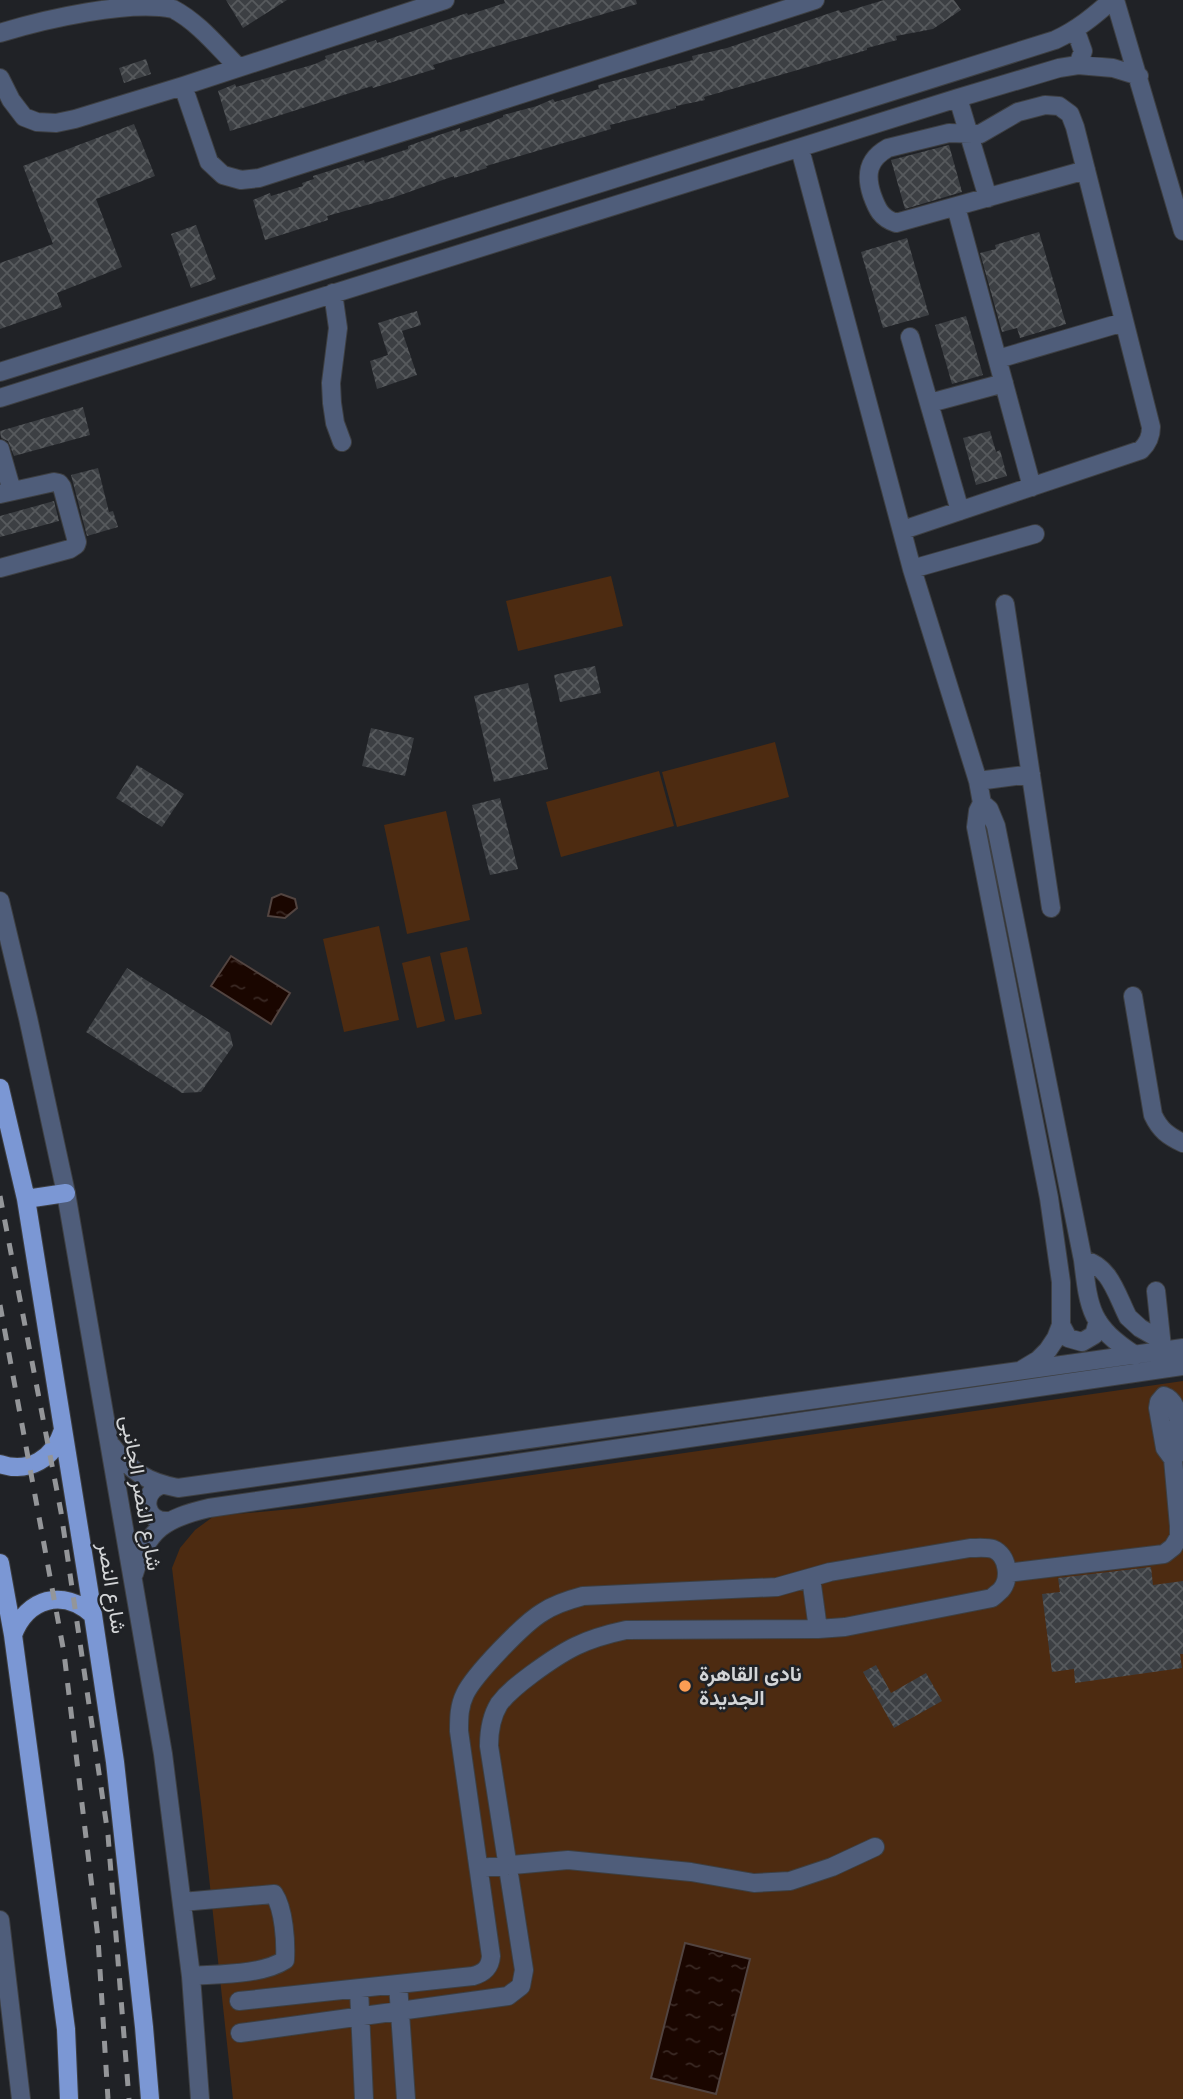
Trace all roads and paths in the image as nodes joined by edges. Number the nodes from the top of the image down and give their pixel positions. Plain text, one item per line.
1 (444, 0) edge
2 (815, 0) edge
3 (1114, 0) edge
4 (401, 7) edge
5 (771, 7) edge
6 (0, 33) edge
7 (1072, 33) junction
8 (1078, 65) junction
9 (238, 66) junction
10 (1139, 76) junction
11 (0, 78) edge
12 (917, 84) junction
13 (183, 86) junction
14 (958, 98) junction
15 (925, 110) junction
16 (970, 135) junction
17 (800, 149) junction
18 (1086, 170) junction
19 (988, 198) junction
20 (956, 207) junction
21 (1183, 231) edge
22 (333, 293) junction
23 (1124, 322) junction
24 (910, 337) dead end
25 (998, 359) junction
26 (0, 372) edge
27 (1004, 383) junction
28 (0, 398) edge
29 (930, 403) junction
30 (342, 442) dead end
31 (0, 449) edge
32 (1032, 486) junction
33 (6, 493) edge
34 (960, 511) junction
35 (903, 530) junction
36 (1035, 534) dead end
37 (0, 569) edge
38 (912, 569) junction
39 (1005, 604) dead end
40 (1031, 774) junction
41 (978, 781) junction
42 (982, 803) junction
43 (0, 901) edge
44 (1051, 908) dead end
45 (1133, 996) dead end
46 (0, 1088) edge
47 (1183, 1143) edge
48 (66, 1193) junction
49 (26, 1199) junction
50 (1083, 1260) junction
51 (1156, 1291) dead end
52 (1098, 1321) junction
53 (1062, 1325) junction
54 (1183, 1348) edge
55 (1162, 1353) junction
56 (1135, 1355) junction
57 (1183, 1366) edge
58 (1012, 1372) junction
59 (63, 1430) junction
60 (109, 1442) junction
61 (0, 1464) edge
62 (161, 1485) junction
63 (169, 1521) junction
64 (0, 1563) edge
65 (1007, 1573) junction
66 (133, 1577) junction
67 (811, 1578) junction
68 (93, 1615) junction
69 (818, 1629) junction
70 (13, 1635) junction
71 (876, 1847) dead end
72 (508, 1864) junction
73 (479, 1868) junction
74 (182, 1902) junction
75 (0, 1920) edge
76 (191, 1976) junction
77 (398, 1984) junction
78 (359, 1989) junction
79 (239, 2001) dead end
80 (400, 2011) junction
81 (360, 2016) junction
82 (240, 2032) dead end
83 (21, 2099) edge
84 (69, 2099) edge
85 (150, 2099) edge
86 (200, 2099) edge
87 (365, 2099) edge
88 (406, 2099) edge

1 - 4 street
2 - 5 street
3 - 7 street
3 - 10 street
4 - 9 street
5 - 13 street
6 - 9 street
7 - 8 street
7 - 12 street
8 - 10 street
8 - 14 street
9 - 13 street
10 - 21 street
11 - 13 street
12 - 15 street
12 - 26 street
14 - 15 street
14 - 16 street
15 - 17 street
16 - 18 street
16 - 19 street
16 - 20 street
17 - 22 street
17 - 35 street
18 - 19 street
18 - 23 street
19 - 20 street
20 - 25 street
22 - 28 street
22 - 30 street
23 - 25 street
23 - 32 street
24 - 29 street
25 - 27 street
27 - 29 street
27 - 32 street
29 - 34 street
31 - 33 street
32 - 34 street
33 - 37 street
34 - 35 street
35 - 38 street
36 - 38 street
38 - 41 street
39 - 40 street
40 - 41 street
40 - 44 street
41 - 42 street
42 - 50 street
42 - 53 street
43 - 48 street, شارع النصر الجانبى
45 - 47 street
46 - 49 main road, شارع النصر
48 - 49 main road
48 - 60 street, شارع النصر الجانبى
49 - 59 main road, شارع النصر
50 - 52 street
50 - 55 street
51 - 55 street
52 - 53 street
52 - 56 street
53 - 58 street
54 - 55 street
55 - 56 street
55 - 57 street
55 - 63 street
55 - 65 street
56 - 58 street
58 - 62 street
59 - 61 main road
59 - 68 main road, شارع النصر
60 - 62 street
60 - 66 street, شارع النصر الجانبى
62 - 63 street
63 - 66 street
64 - 70 main road
65 - 67 street
65 - 69 street
66 - 74 street, شارع النصر الجانبى
67 - 69 street
67 - 73 street
68 - 70 main road
68 - 85 main road, شارع النصر
69 - 72 street
70 - 84 main road
71 - 72 street
72 - 73 street
72 - 80 street
73 - 77 street
74 - 76 street, شارع النصر الجانبى
74 - 76 street
75 - 83 street
76 - 86 street, شارع النصر الجانبى
77 - 78 street
77 - 80 street
78 - 79 street
78 - 81 street
80 - 81 street
80 - 88 street
81 - 82 street
81 - 87 street

